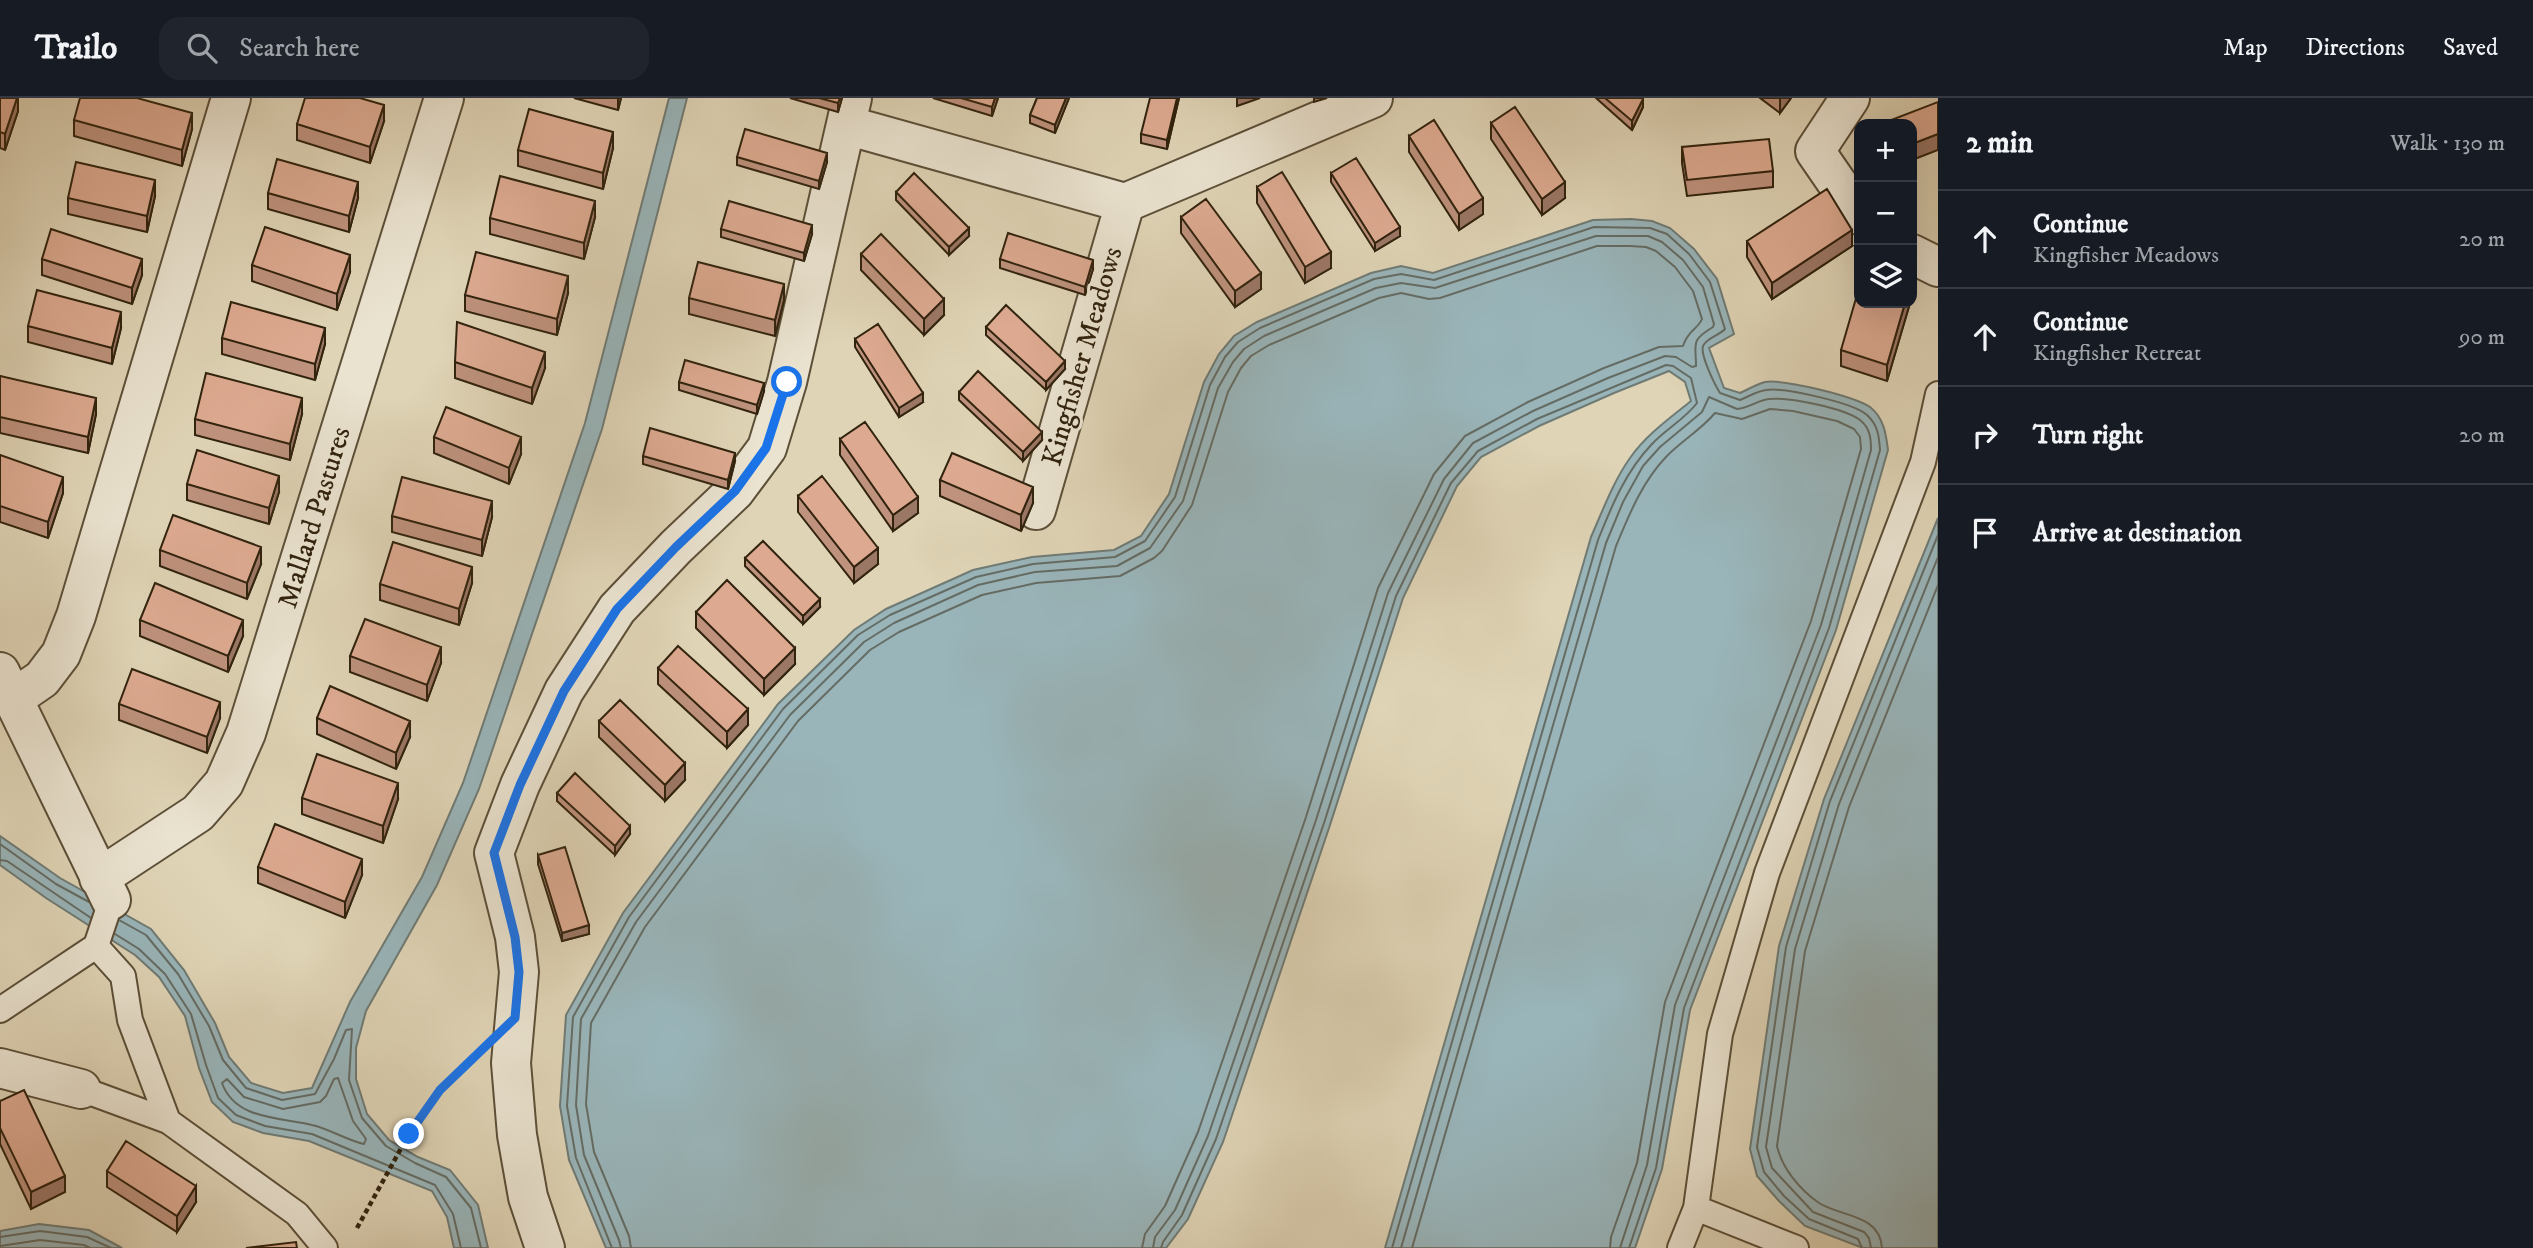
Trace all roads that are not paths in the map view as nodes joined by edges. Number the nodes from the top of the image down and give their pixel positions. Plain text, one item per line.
1 (231, 98) edge
2 (444, 98) edge
3 (1373, 98) edge
4 (1850, 98) edge
5 (849, 111) edge
6 (1125, 203) junction
7 (1854, 208) edge
8 (1917, 256) edge
9 (1938, 267) edge
10 (1938, 394) edge
11 (1036, 510) edge
12 (6, 686) edge
13 (105, 890) junction
14 (98, 942) junction
15 (0, 1010) edge
16 (0, 1068) edge
17 (81, 1089) joint
18 (168, 1121) junction
19 (1696, 1208) junction
20 (325, 1248) edge
21 (545, 1248) edge
22 (1680, 1248) edge
23 (1796, 1248) edge

1 - 12 street
2 - 13 street, Mallard Pastures
3 - 6 street
4 - 7 street
5 - 6 street
5 - 21 street
6 - 11 street, Kingfisher Meadows
8 - 9 street
10 - 19 lane
12 - 13 street
13 - 14 lane
14 - 15 lane
14 - 18 lane
16 - 17 street
17 - 18 lane
18 - 20 lane
19 - 22 lane
19 - 23 lane

